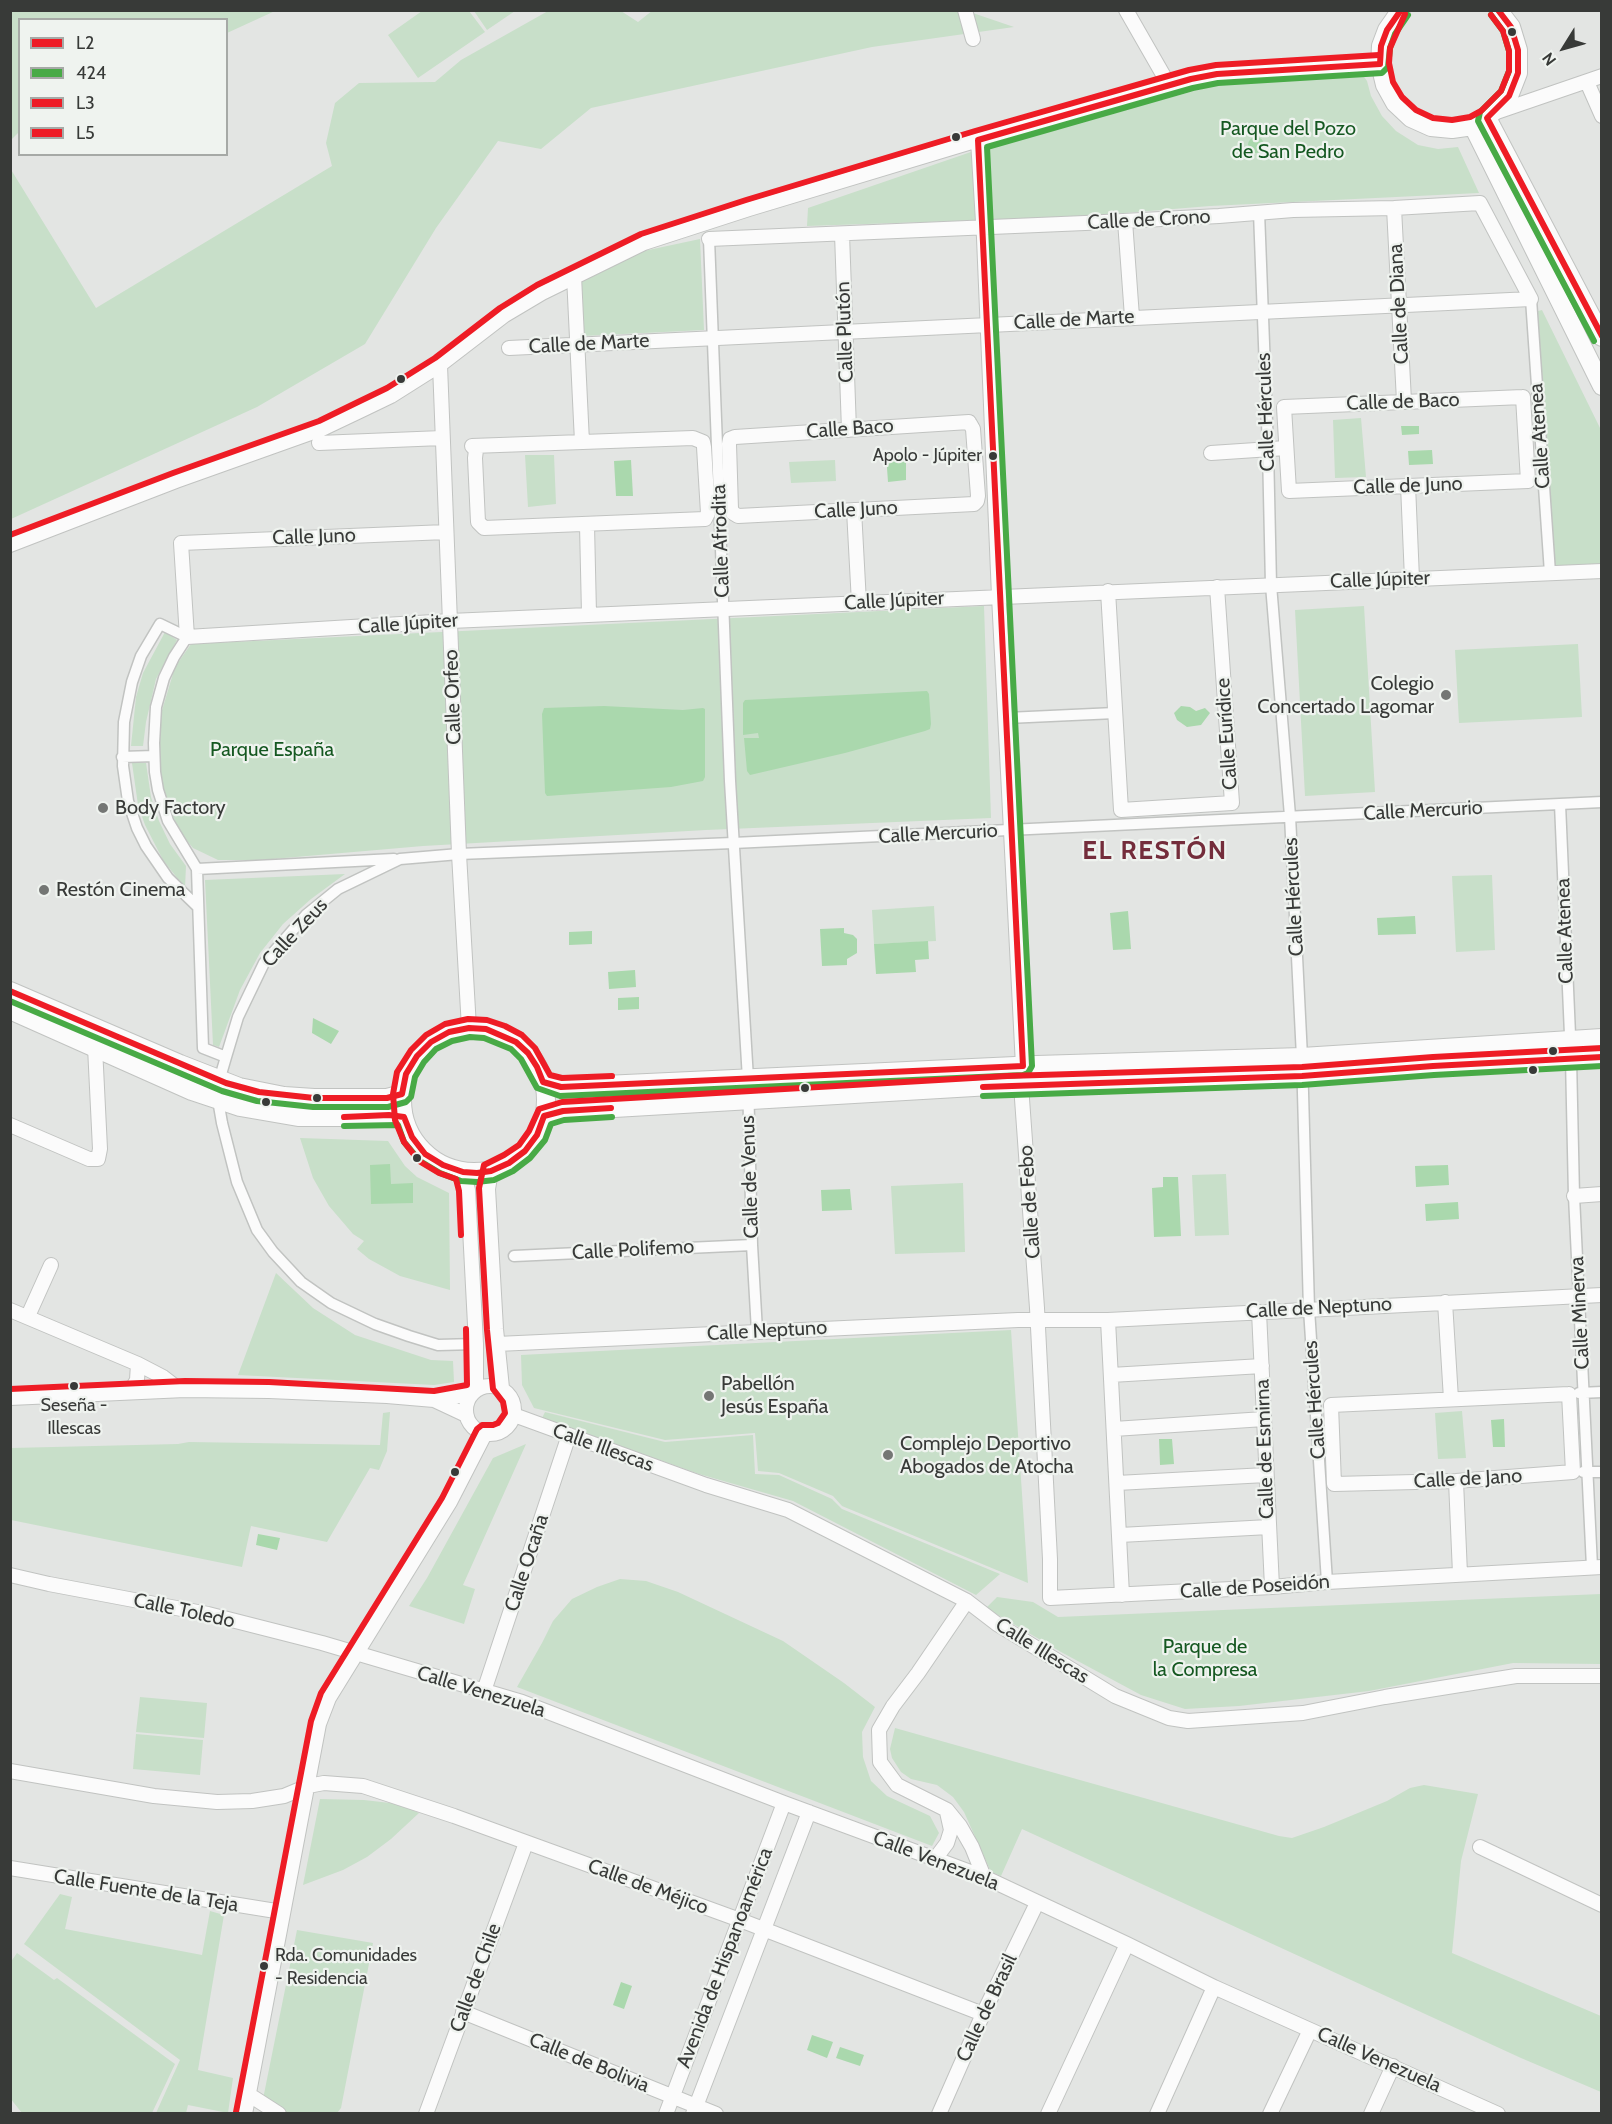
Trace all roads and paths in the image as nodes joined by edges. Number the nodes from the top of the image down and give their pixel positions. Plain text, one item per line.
1 (965, 10) edge
2 (1126, 10) edge
3 (1498, 10) edge
4 (1398, 12) edge
5 (973, 39) dead end
6 (1380, 64) junction
7 (1602, 76) edge
8 (1587, 82) junction
9 (1169, 85) junction
10 (1602, 116) edge
11 (1485, 119) junction
12 (978, 140) junction
13 (1394, 208) junction
14 (1258, 212) junction
15 (1125, 221) junction
16 (983, 227) junction
17 (842, 234) junction
18 (709, 239) joint
19 (574, 276) junction
20 (1531, 299) junction
21 (1400, 304) junction
22 (1262, 311) junction
23 (1132, 317) junction
24 (987, 324) junction
25 (845, 331) junction
26 (1602, 337) edge
27 (713, 338) junction
28 (578, 345) junction
29 (509, 348) dead end
30 (440, 365) junction
31 (1602, 386) edge
32 (1523, 397) joint
33 (1404, 401) junction
34 (1284, 407) joint
35 (849, 430) junction
36 (735, 437) joint
37 (442, 438) junction
38 (582, 442) junction
39 (318, 443) dead end
40 (1286, 448) junction
41 (1268, 449) junction
42 (1211, 453) dead end
43 (1408, 485) junction
44 (974, 504) joint
45 (854, 510) junction
46 (738, 516) joint
47 (587, 525) junction
48 (446, 532) junction
49 (10, 545) edge
50 (1602, 571) edge
51 (1550, 573) junction
52 (1412, 579) junction
53 (1271, 585) junction
54 (1217, 587) junction
55 (1108, 591) junction
56 (999, 596) junction
57 (859, 603) junction
58 (724, 608) junction
59 (589, 614) junction
60 (450, 621) junction
61 (187, 637) junction
62 (1115, 713) junction
63 (1007, 718) junction
64 (154, 756) junction
65 (122, 757) junction
66 (1602, 802) edge
67 (1232, 803) junction
68 (1560, 804) junction
69 (1121, 810) junction
70 (1290, 816) junction
71 (1233, 819) junction
72 (1122, 825) junction
73 (1012, 830) junction
74 (733, 843) junction
75 (459, 854) junction
76 (400, 859) junction
77 (197, 869) junction
78 (198, 907) junction
79 (10, 991) edge
80 (10, 1010) edge
81 (469, 1028) junction
82 (1602, 1038) edge
83 (1570, 1040) junction
84 (95, 1047) junction
85 (1302, 1056) junction
86 (226, 1057) junction
87 (1602, 1057) edge
88 (1571, 1058) junction
89 (1023, 1066) junction
90 (1302, 1076) junction
91 (748, 1078) junction
92 (219, 1081) junction
93 (543, 1082) junction
94 (1021, 1085) junction
95 (402, 1094) junction
96 (218, 1100) junction
97 (747, 1101) junction
98 (544, 1116) junction
99 (404, 1117) junction
100 (10, 1125) edge
101 (491, 1171) junction
102 (463, 1172) junction
103 (1602, 1194) edge
104 (1574, 1196) junction
105 (752, 1245) junction
106 (513, 1256) dead end
107 (51, 1265) dead end
108 (1602, 1295) edge
109 (1580, 1296) junction
110 (1445, 1302) junction
111 (1309, 1308) junction
112 (10, 1310) edge
113 (1259, 1312) junction
114 (28, 1316) junction
115 (1038, 1320) junction
116 (1108, 1320) junction
117 (757, 1331) junction
118 (476, 1344) junction
119 (497, 1344) junction
120 (138, 1364) junction
121 (1262, 1366) junction
122 (1111, 1375) junction
123 (502, 1388) junction
124 (180, 1390) junction
125 (130, 1392) junction
126 (473, 1392) junction
127 (1602, 1392) edge
128 (1577, 1394) junction
129 (10, 1398) edge
130 (1451, 1399) junction
131 (434, 1400) junction
132 (1315, 1405) junction
133 (1331, 1405) junction
134 (466, 1415) junction
135 (514, 1415) junction
136 (1264, 1419) junction
137 (1114, 1429) junction
138 (485, 1434) junction
139 (569, 1436) junction
140 (1580, 1472) junction
141 (1602, 1472) edge
142 (1266, 1475) junction
143 (1456, 1481) junction
144 (1117, 1483) junction
145 (1327, 1485) junction
146 (1269, 1527) junction
147 (1120, 1535) junction
148 (1597, 1567) edge
149 (1460, 1574) junction
150 (10, 1575) edge
151 (1327, 1582) junction
152 (1272, 1587) junction
153 (1122, 1595) junction
154 (1050, 1598) joint
155 (967, 1601) junction
156 (356, 1654) junction
157 (1602, 1676) edge
158 (484, 1691) junction
159 (10, 1771) edge
160 (308, 1786) junction
161 (784, 1803) junction
162 (947, 1810) junction
163 (809, 1812) junction
164 (526, 1843) junction
165 (1480, 1847) dead end
166 (935, 1859) junction
167 (10, 1868) edge
168 (984, 1877) junction
169 (1037, 1903) junction
170 (1602, 1905) edge
171 (282, 1912) junction
172 (740, 1920) junction
173 (764, 1929) junction
174 (1127, 1944) junction
175 (1214, 1987) junction
176 (463, 2012) junction
177 (983, 2014) junction
178 (1310, 2030) junction
179 (1393, 2066) junction
180 (248, 2094) junction
181 (673, 2097) junction
182 (695, 2110) edge
183 (1494, 2112) edge
184 (244, 2114) edge
185 (279, 2114) edge
186 (426, 2114) edge
187 (666, 2114) edge
188 (716, 2114) edge
189 (939, 2114) edge
190 (1048, 2114) edge
191 (1157, 2114) edge
192 (1270, 2114) edge
193 (1371, 2114) edge

1 - 5 street
2 - 9 street
3 - 11 street
4 - 6 street
6 - 9 street
6 - 11 street
7 - 8 street
8 - 10 street
8 - 11 street
9 - 12 street
11 - 26 street
11 - 31 street
12 - 16 street
12 - 19 street
13 - 14 street, Calle de Crono
13 - 20 street, Calle de Crono
13 - 21 street, Calle de Diana
14 - 15 street, Calle de Crono
14 - 22 street, Calle Hércules
15 - 16 street, Calle de Crono
15 - 23 street
16 - 17 street, Calle de Crono
16 - 24 street
17 - 18 street, Calle de Crono
17 - 25 street, Calle Plutón
18 - 27 street, Calle Afrodita
19 - 28 street
19 - 30 street
20 - 21 street, Calle de Marte
20 - 51 street, Calle Atenea
21 - 22 street, Calle de Marte
21 - 33 street, Calle de Diana
22 - 23 street, Calle de Marte
22 - 41 street, Calle Hércules
23 - 24 street, Calle de Marte
24 - 25 street, Calle de Marte
24 - 56 street
25 - 27 street, Calle de Marte
25 - 35 street, Calle Plutón
27 - 28 street, Calle de Marte
27 - 58 street, Calle Afrodita
28 - 29 street, Calle de Marte
28 - 38 street
30 - 37 street, Calle Orfeo
30 - 49 street
32 - 33 street, Calle de Baco
32 - 43 street, Calle de Juno
33 - 34 street, Calle de Baco
34 - 40 street, Calle de Juno
35 - 36 street, Calle Baco
35 - 44 street, Calle Baco
36 - 46 street, Calle Afrodita
37 - 39 street
37 - 48 street, Calle Orfeo
38 - 47 street
38 - 47 street, Calle Afrodita
40 - 41 street
40 - 43 street, Calle de Juno
41 - 42 street
41 - 53 street, Calle Hércules
43 - 52 street
44 - 45 street, Calle Juno
45 - 46 street, Calle Juno
45 - 57 street
47 - 59 street
48 - 60 street, Calle Orfeo
48 - 61 street, Calle Juno
50 - 51 street, Calle Júpiter
51 - 52 street, Calle Júpiter
52 - 53 street, Calle Júpiter
53 - 54 street, Calle Júpiter
53 - 70 street, Calle Hércules
54 - 55 street, Calle Júpiter
54 - 67 street, Calle Eurídice
55 - 56 street, Calle Júpiter
55 - 62 street
56 - 57 street, Calle Júpiter
56 - 63 street
57 - 58 street, Calle Júpiter
58 - 59 street, Calle Júpiter
58 - 74 street, Calle Afrodita
59 - 60 street, Calle Júpiter
60 - 61 street, Calle Júpiter
60 - 75 street, Calle Orfeo
61 - 64 street
61 - 65 street
62 - 63 street
62 - 69 street
63 - 73 street
64 - 65 street
64 - 77 street
65 - 78 street
66 - 68 street, Calle Mercurio
67 - 69 street, Calle Eurídice
67 - 71 street
68 - 70 street, Calle Mercurio
68 - 83 street, Calle Atenea
69 - 72 street
70 - 71 street, Calle Mercurio
70 - 85 street, Calle Hércules
71 - 72 street, Calle Mercurio
72 - 73 street, Calle Mercurio
73 - 74 street, Calle Mercurio
73 - 89 street
74 - 75 street, Calle Mercurio
74 - 91 street, Calle de Venus
75 - 76 street, Calle Zeus
75 - 81 street, Calle Orfeo
76 - 77 street
76 - 86 street, Calle Zeus
77 - 78 street
78 - 86 street
79 - 92 street
80 - 84 street
81 - 93 street
81 - 95 street
82 - 83 street
83 - 85 street
83 - 88 street, Calle Atenea
84 - 96 street
84 - 100 street
85 - 89 street
85 - 90 street, Calle Hércules
86 - 92 street, Calle Zeus
87 - 88 street
88 - 90 street
88 - 104 street, Calle Minerva
89 - 91 street
90 - 94 street
90 - 111 street, Calle Hércules
91 - 93 street
91 - 97 street, Calle de Venus
92 - 95 street
92 - 96 street, Calle Zeus
93 - 98 street
94 - 97 street
94 - 115 street, Calle de Febo
95 - 99 street
96 - 99 street
96 - 118 street, Calle Zeus
97 - 98 street
97 - 105 street, Calle de Venus
98 - 101 street
99 - 102 street
101 - 102 street
101 - 119 street
102 - 118 street
103 - 104 street
104 - 109 street, Calle Minerva
105 - 106 street, Calle Polifemo
105 - 117 street, Calle de Venus
107 - 114 street
108 - 109 street, Calle de Neptuno
109 - 110 street, Calle de Neptuno
109 - 128 street, Calle Minerva
110 - 111 street, Calle de Neptuno
110 - 130 street
111 - 113 street, Calle de Neptuno
111 - 132 street, Calle Hércules
112 - 114 street
113 - 116 street, Calle de Neptuno
113 - 121 street, Calle de Esmirna
114 - 120 street
115 - 116 street, Calle de Neptuno
115 - 117 street, Calle Neptuno
115 - 154 street, Calle de Febo
116 - 122 street
117 - 119 street, Calle Neptuno
118 - 126 street
119 - 123 street
120 - 124 street
120 - 125 street
121 - 122 street
121 - 136 street, Calle de Esmirna
122 - 137 street
123 - 126 street
123 - 135 street
124 - 125 street
124 - 131 street
125 - 129 street
126 - 131 street
126 - 134 street
127 - 128 street
128 - 130 street
128 - 140 street
130 - 133 street
131 - 134 street
132 - 133 street
132 - 145 street, Calle Hércules
133 - 145 street
134 - 138 street
135 - 138 street
135 - 139 street, Calle Illescas
136 - 137 street
136 - 142 street, Calle de Esmirna
137 - 144 street
138 - 156 street
139 - 155 street, Calle Illescas
139 - 158 street, Calle Ocaña
140 - 141 street, Calle de Jano
140 - 143 street, Calle de Jano
140 - 148 street
142 - 144 street
142 - 146 street, Calle de Esmirna
143 - 145 street, Calle de Jano
143 - 149 street
144 - 147 street
145 - 151 street, Calle Hércules
146 - 147 street
146 - 152 street, Calle de Esmirna
147 - 153 street
148 - 149 street, Calle de Poseidón
149 - 151 street, Calle de Poseidón
150 - 156 street, Calle Toledo
151 - 152 street, Calle de Poseidón
152 - 153 street, Calle de Poseidón
153 - 154 street, Calle de Poseidón
155 - 157 street, Calle Illescas
155 - 162 street
156 - 158 street, Calle Venezuela
156 - 160 street
158 - 161 street, Calle Venezuela
159 - 160 street, Calle de Méjico
160 - 164 street, Calle de Méjico
160 - 171 street
161 - 163 street, Calle Venezuela
161 - 172 street, Avenida de Hispanoamérica
162 - 166 street
162 - 168 street
163 - 166 street, Calle Venezuela
163 - 173 street, Avenida de Hispanoamérica
164 - 172 street, Calle de Méjico
164 - 176 street, Calle de Chile
165 - 170 street
166 - 168 street, Calle Venezuela
167 - 171 street, Calle Fuente de la Teja
168 - 169 street, Calle Venezuela
169 - 174 street, Calle Venezuela
169 - 177 street, Calle de Brasil
171 - 180 street
172 - 173 street, Calle de Méjico
172 - 181 street, Avenida de Hispanoamérica
173 - 177 street, Calle de Méjico
173 - 182 street, Avenida de Hispanoamérica
174 - 175 street, Calle Venezuela
174 - 190 street
175 - 178 street, Calle Venezuela
175 - 191 street
176 - 181 street, Calle de Bolivia
176 - 186 street, Calle de Chile
177 - 189 street, Calle de Brasil
178 - 179 street, Calle Venezuela
178 - 192 street
179 - 183 street, Calle Venezuela
179 - 193 street
180 - 184 street
180 - 185 street
181 - 182 street, Calle de Bolivia
181 - 187 street, Avenida de Hispanoamérica
182 - 188 street, Calle de Bolivia

